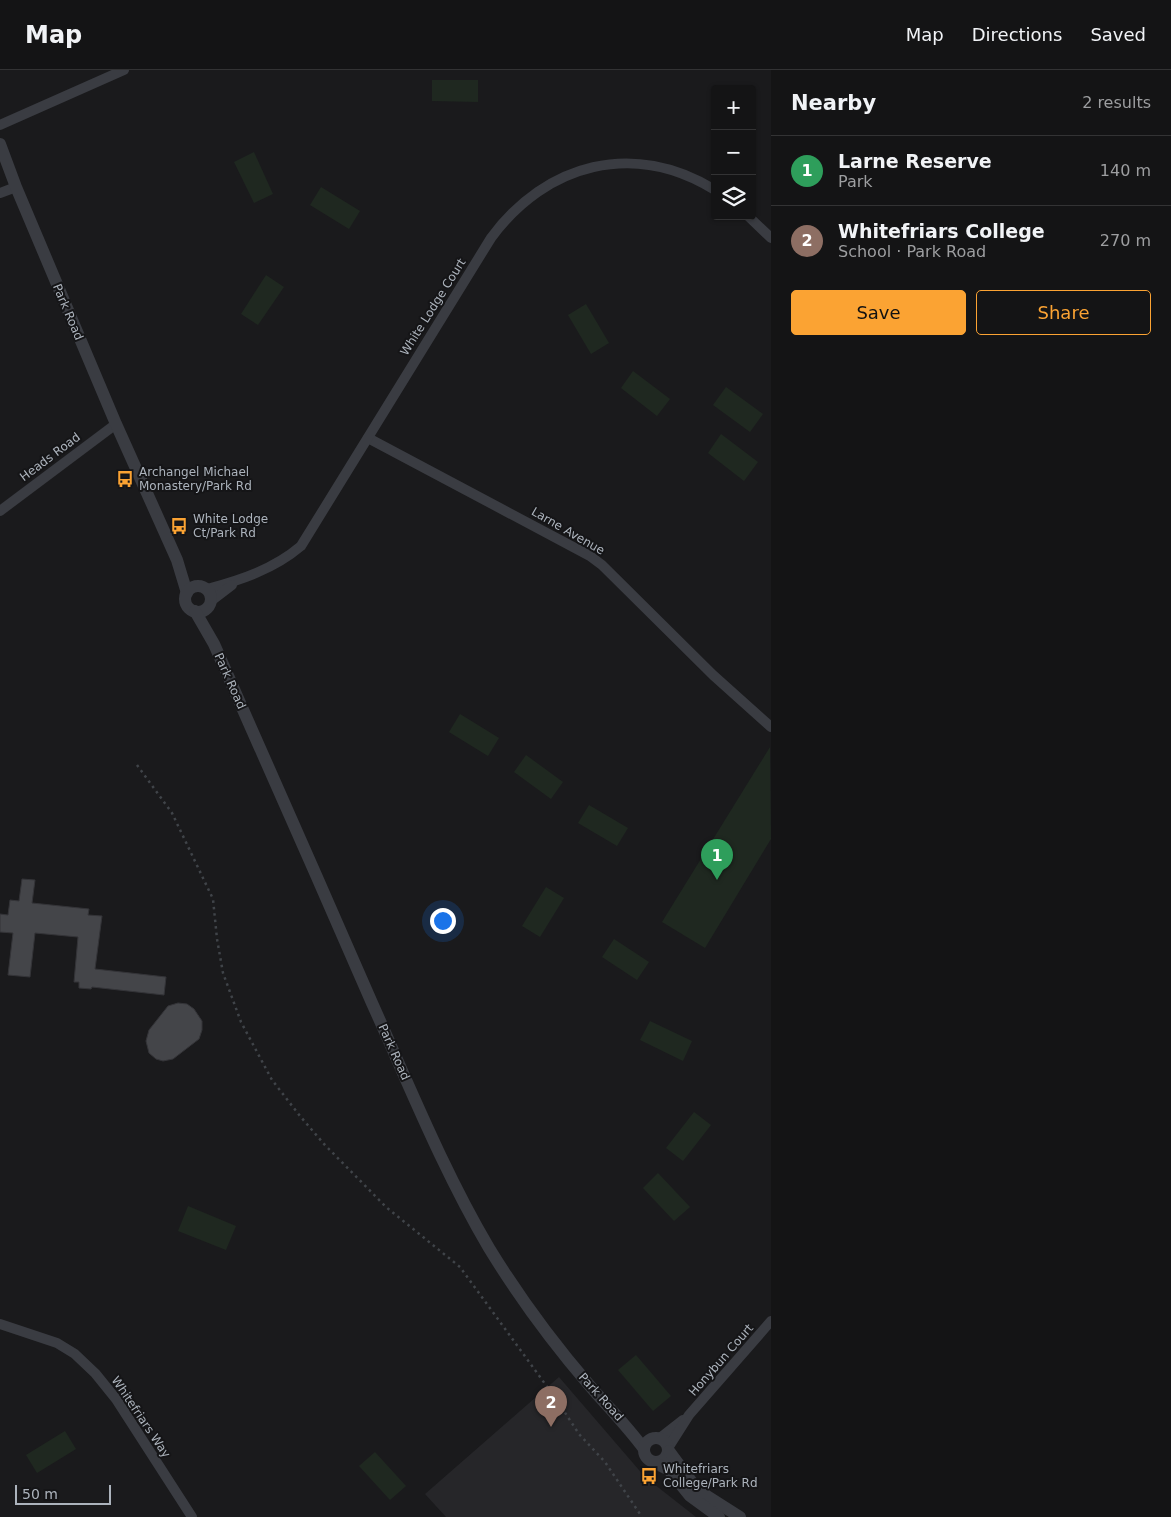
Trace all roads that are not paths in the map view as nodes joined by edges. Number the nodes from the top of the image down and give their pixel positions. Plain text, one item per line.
1 (124, 70) edge
2 (0, 125) edge
3 (0, 144) edge
4 (16, 187) junction
5 (711, 188) edge
6 (0, 193) edge
7 (752, 220) edge
8 (771, 238) edge
9 (116, 424) junction
10 (368, 438) junction
11 (0, 511) edge
12 (177, 560) junction
13 (187, 593) junction
14 (206, 596) junction
15 (195, 611) junction
16 (214, 644) junction
17 (771, 727) edge
18 (771, 1321) edge
19 (0, 1324) edge
20 (628, 1427) junction
21 (663, 1444) junction
22 (644, 1449) junction
23 (655, 1463) junction
24 (192, 1517) edge
25 (718, 1517) edge
26 (740, 1517) edge

1 - 2 street
3 - 4 street, Park Road
4 - 6 street
4 - 9 street, Park Road
5 - 10 street, White Lodge Court
7 - 8 street
9 - 11 street, Heads Road
9 - 12 street, Park Road
10 - 14 street, White Lodge Court
10 - 17 street, Larne Avenue
12 - 13 street, Park Road
12 - 14 street, Park Road
13 - 14 street
13 - 15 street
14 - 15 street
14 - 16 street, Park Road
15 - 16 street, Park Road
16 - 20 street, Park Road
18 - 21 street, Honybun Court
19 - 24 street, Whitefriars Way
20 - 21 street, Park Road
20 - 22 street, Park Road
21 - 22 street
21 - 23 street
21 - 26 street, Park Road
22 - 23 street
23 - 25 street

